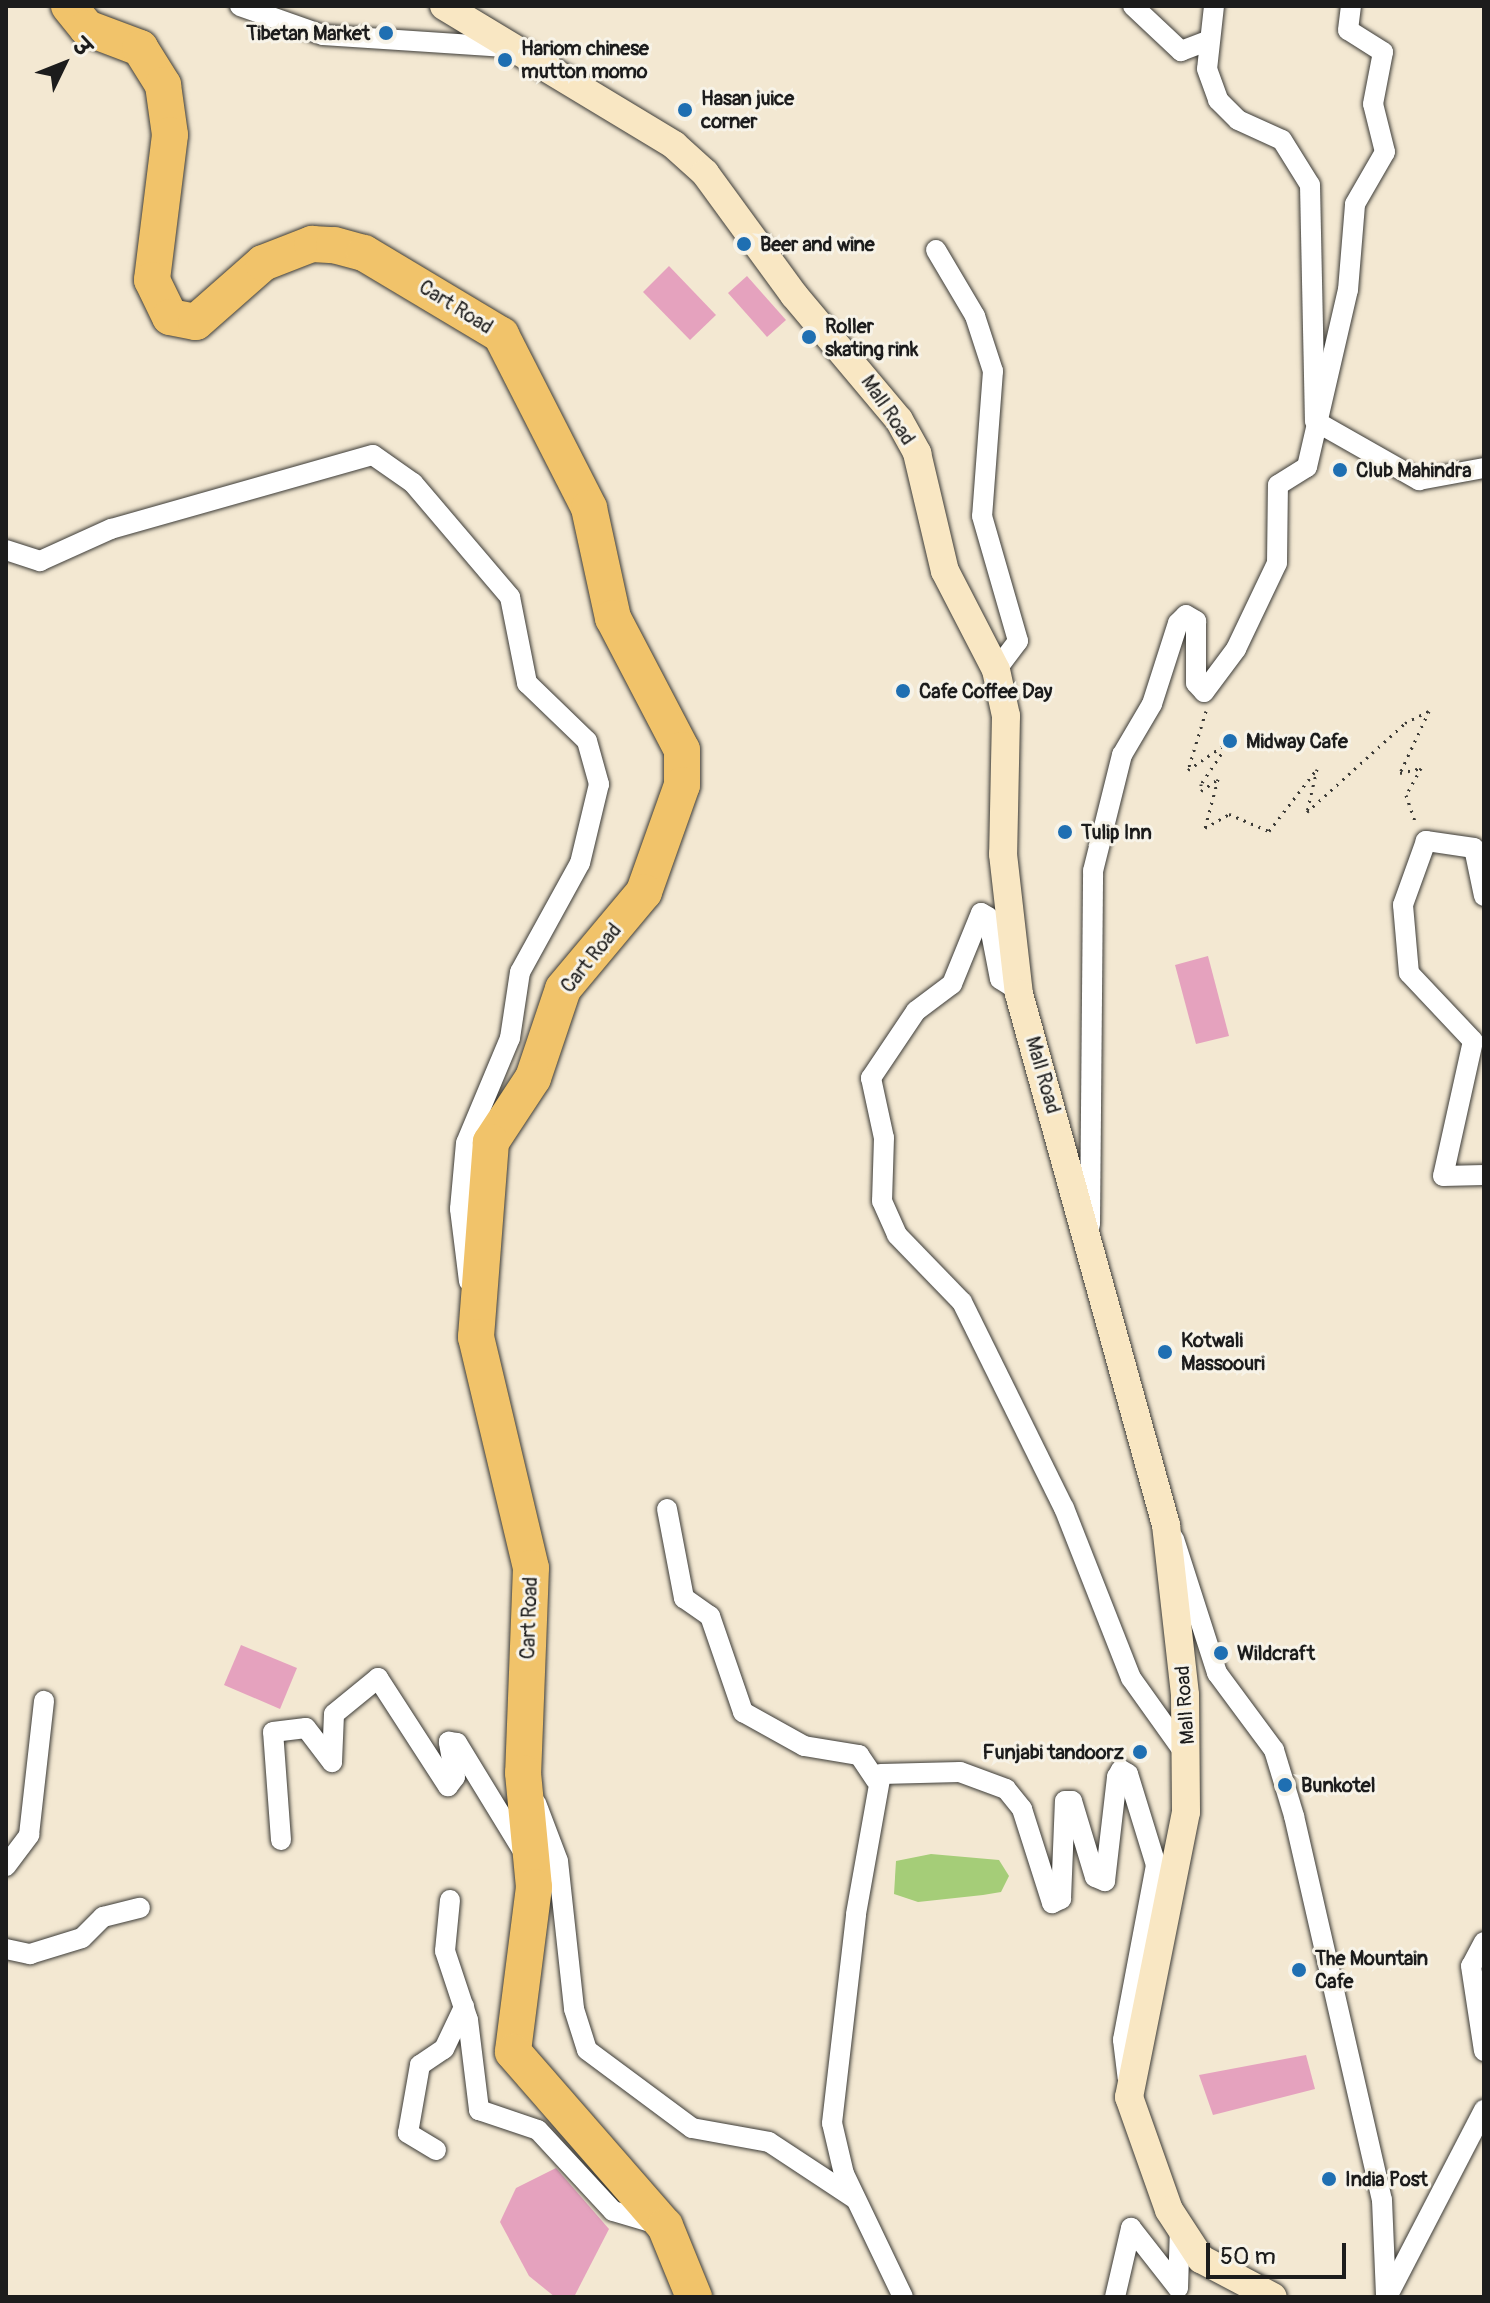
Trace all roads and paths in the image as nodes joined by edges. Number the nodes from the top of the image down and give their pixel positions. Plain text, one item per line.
1 (69, 6) edge
2 (240, 6) edge
3 (444, 6) edge
4 (1133, 6) edge
5 (1214, 6) edge
6 (1351, 6) edge
7 (1207, 41) junction
8 (518, 48) junction
9 (936, 250) dead end
10 (1315, 421) junction
11 (1484, 468) edge
12 (6, 550) edge
13 (996, 670) junction
14 (1204, 692) junction
15 (1426, 841) junction
16 (1484, 896) edge
17 (1019, 991) junction
18 (1484, 1175) edge
19 (1090, 1238) junction
20 (477, 1308) junction
21 (667, 1509) dead end
22 (1166, 1525) junction
23 (44, 1701) dead end
24 (1188, 1758) junction
25 (523, 1773) junction
26 (876, 1780) junction
27 (281, 1840) dead end
28 (6, 1866) edge
29 (534, 1872) junction
30 (450, 1900) dead end
31 (140, 1908) dead end
32 (1484, 1942) edge
33 (6, 1949) edge
34 (464, 2007) junction
35 (1484, 2051) edge
36 (1128, 2078) junction
37 (1484, 2110) edge
38 (436, 2150) dead end
39 (860, 2203) junction
40 (665, 2226) junction
41 (1180, 2227) junction
42 (694, 2297) edge
43 (903, 2297) edge
44 (1115, 2297) edge
45 (1273, 2297) edge
46 (1386, 2297) edge

1 - 20 highway, Cart Road
2 - 8 street
3 - 8 street, Mall Road
4 - 7 street
5 - 7 street
6 - 10 street
7 - 10 street
8 - 13 street, Mall Road
9 - 13 street
10 - 11 street
10 - 14 street
12 - 20 street
13 - 17 street, Mall Road
14 - 15 path
14 - 19 street
15 - 16 street
15 - 18 street
17 - 19 street, Mall Road
17 - 24 street
19 - 22 street, Mall Road
20 - 25 highway, Cart Road
21 - 26 street
22 - 24 street, Mall Road
22 - 46 street
23 - 28 street
24 - 36 street, Mall Road
25 - 29 highway, Cart Road
25 - 39 street
26 - 36 street
26 - 39 street
27 - 29 street
29 - 40 highway, Cart Road
30 - 34 street
31 - 33 street
32 - 35 street
34 - 38 street
34 - 40 street
36 - 41 street, Mall Road
37 - 46 street
39 - 43 street
40 - 42 highway, Cart Road
41 - 44 street
41 - 45 street, Mall Road

